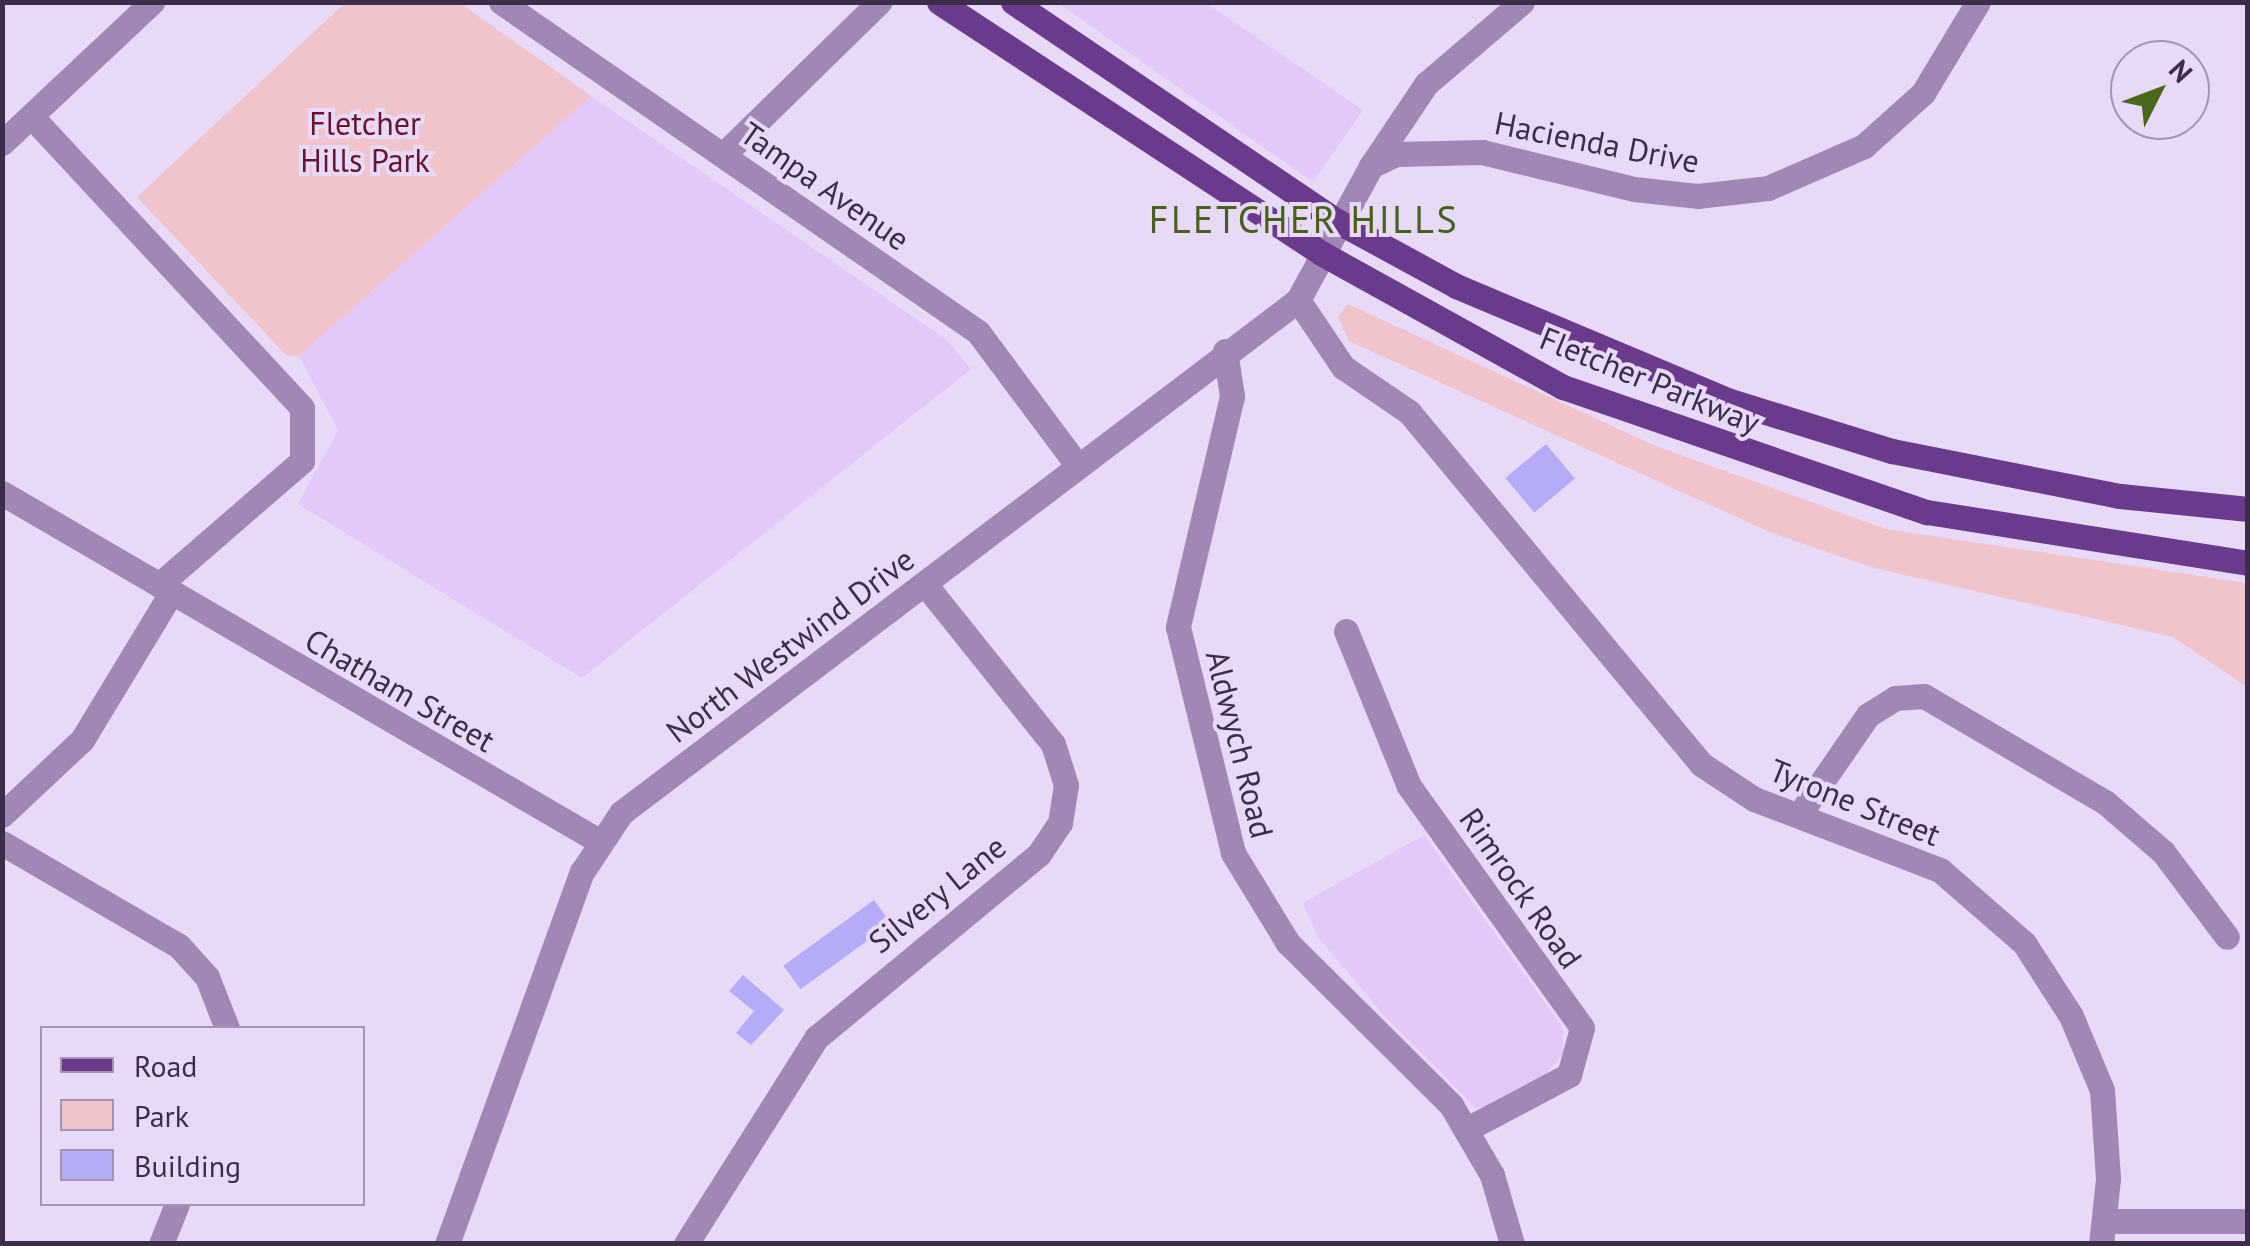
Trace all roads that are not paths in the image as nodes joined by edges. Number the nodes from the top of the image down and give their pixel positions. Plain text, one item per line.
1 (152, 2) edge
2 (501, 2) edge
3 (879, 2) edge
4 (939, 2) edge
5 (1013, 2) edge
6 (1522, 2) edge
7 (1978, 2) edge
8 (31, 116) junction
9 (2, 143) edge
10 (723, 155) junction
11 (1371, 166) junction
12 (1337, 221) junction
13 (1321, 253) junction
14 (1298, 300) junction
15 (1224, 351) junction
16 (1075, 462) junction
17 (2, 493) edge
18 (2248, 509) edge
19 (2248, 564) edge
20 (924, 584) junction
21 (164, 589) junction
22 (1346, 630) dead end
23 (1799, 815) junction
24 (2, 816) edge
25 (599, 840) junction
26 (2, 843) edge
27 (2227, 937) dead end
28 (226, 1026) edge
29 (1466, 1129) junction
30 (176, 1206) edge
31 (2248, 1221) edge
32 (2103, 1232) edge
33 (161, 1244) edge
34 (447, 1244) edge
35 (686, 1244) edge
36 (1512, 1244) edge

1 - 8 street
2 - 10 street, Tampa Avenue
3 - 10 street
4 - 13 main road, Fletcher Parkway
5 - 12 main road, Fletcher Parkway
6 - 11 street
7 - 11 street, Hacienda Drive
8 - 9 street
8 - 21 street
10 - 16 street, Tampa Avenue
11 - 12 street
12 - 13 street, North Westwind Drive
12 - 18 main road, Fletcher Parkway
13 - 14 street, North Westwind Drive
13 - 19 main road, Fletcher Parkway
14 - 15 street, North Westwind Drive
14 - 23 street, Tyrone Street
15 - 16 street, North Westwind Drive
15 - 29 street, Aldwych Road
16 - 20 street, North Westwind Drive
17 - 21 street, Chatham Street
20 - 25 street, North Westwind Drive
20 - 35 street, Silvery Lane
21 - 24 street
21 - 25 street, Chatham Street
22 - 29 street, Rimrock Road
23 - 27 street
23 - 32 street, Tyrone Street
25 - 34 street, North Westwind Drive
26 - 28 street
29 - 36 street, Aldwych Road
30 - 33 street
31 - 32 street

